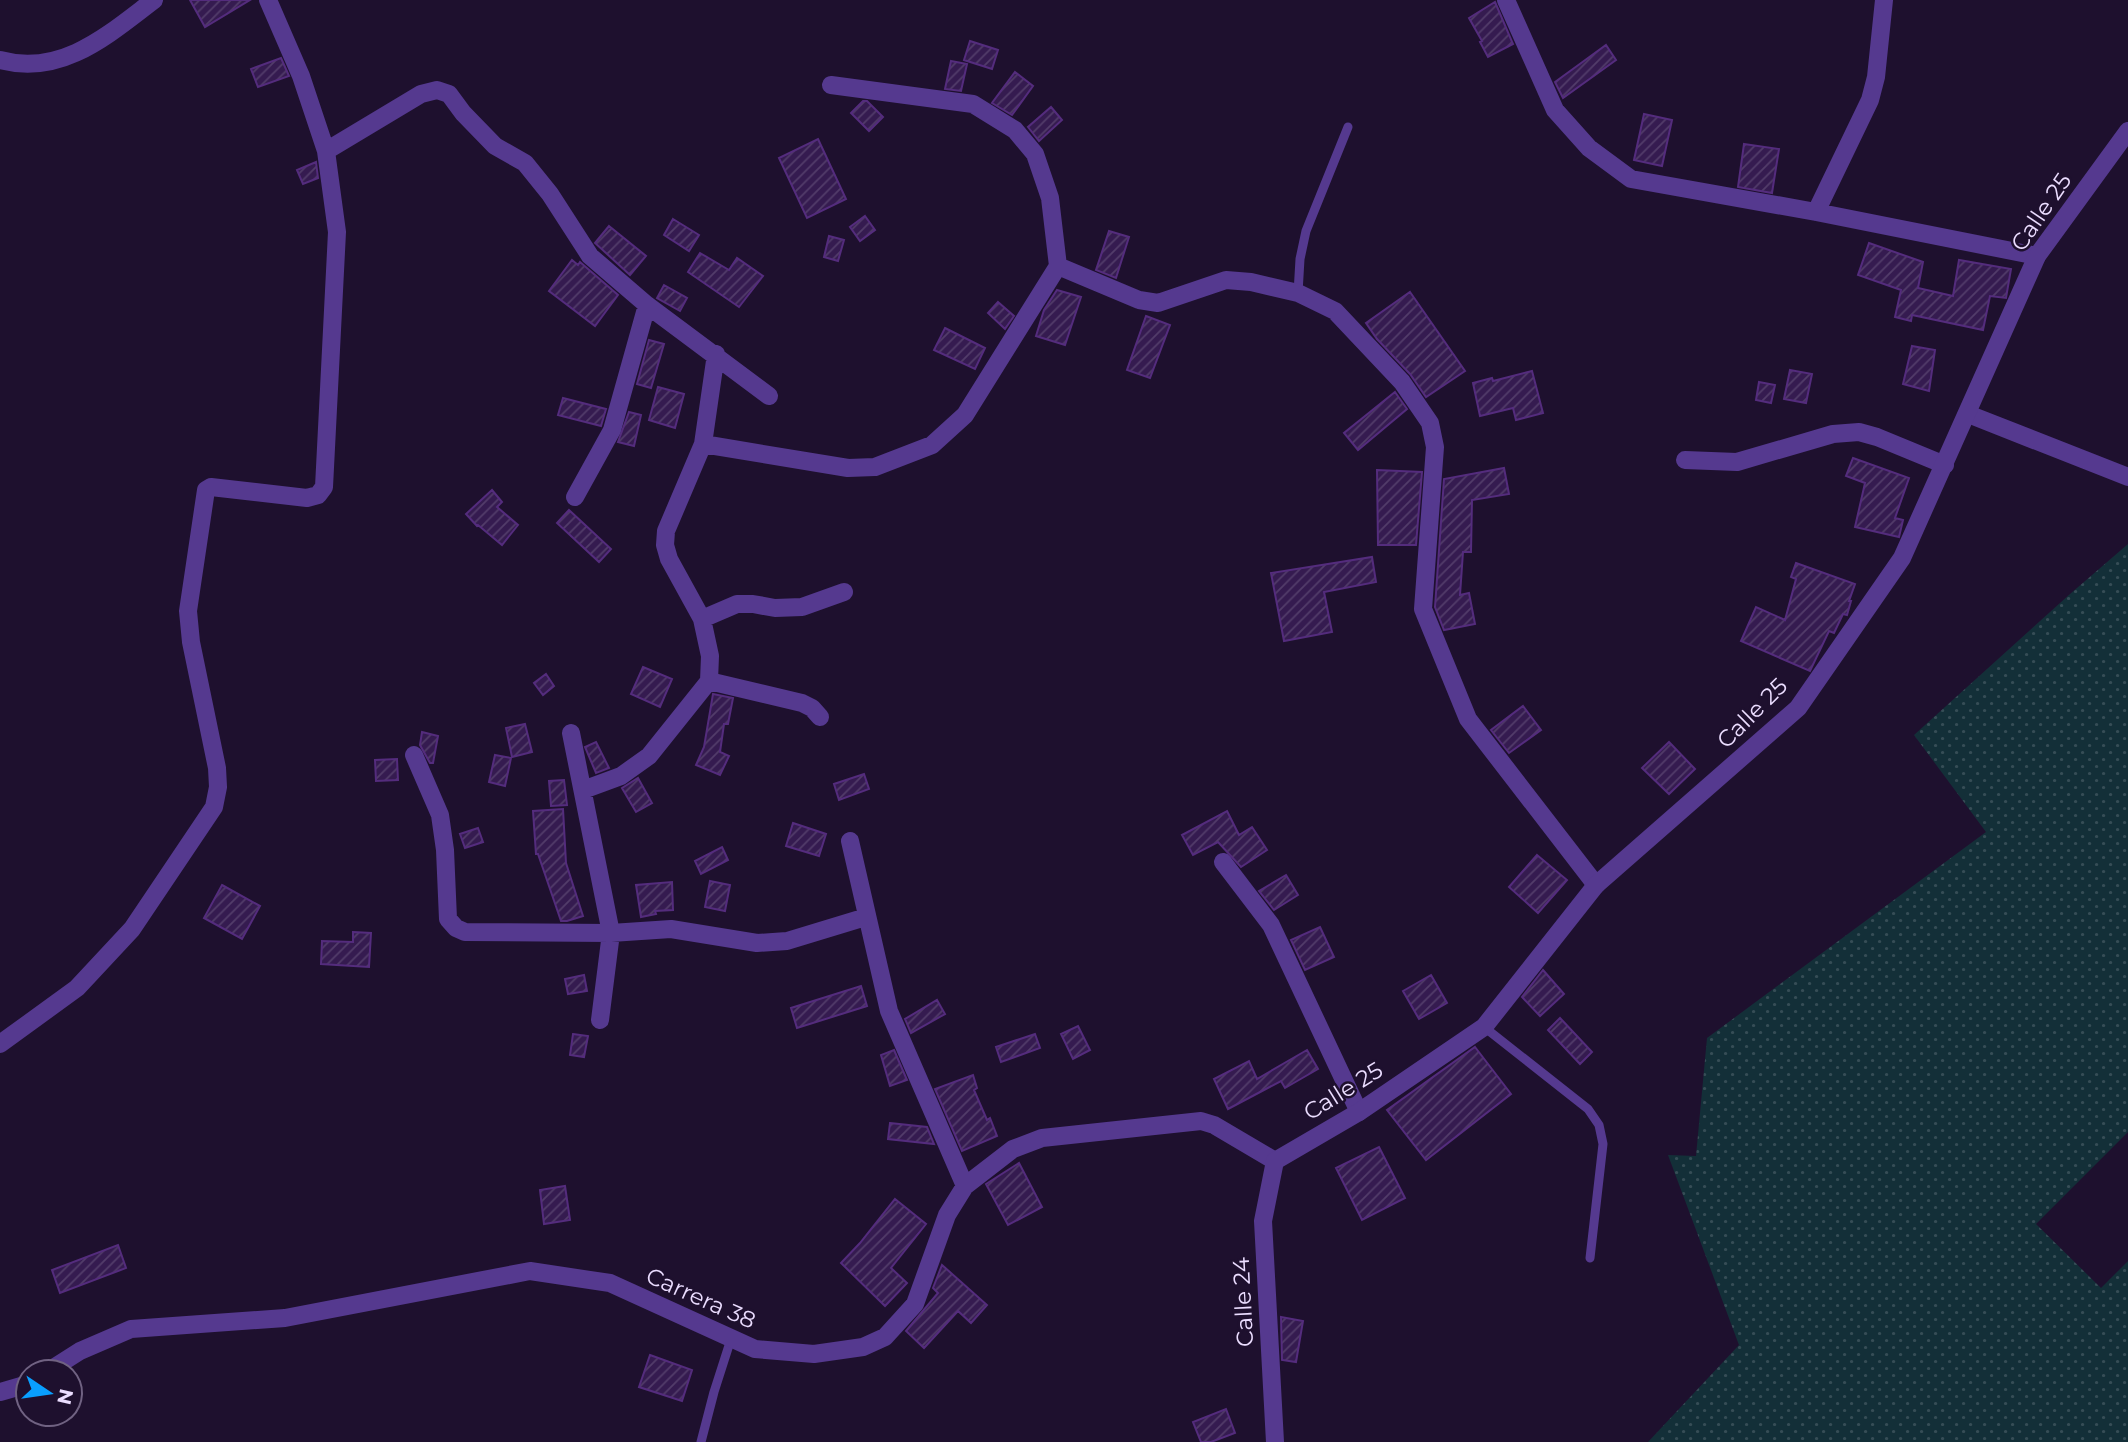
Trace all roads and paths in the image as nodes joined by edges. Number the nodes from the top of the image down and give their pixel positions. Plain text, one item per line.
1 (154, 0) edge
2 (268, 0) edge
3 (1506, 0) edge
4 (1884, 0) edge
5 (0, 60) edge
6 (831, 85) dead end
7 (1348, 127) dead end
8 (2128, 131) edge
9 (326, 151) junction
10 (1816, 212) junction
11 (2037, 256) junction
12 (1058, 266) junction
13 (1298, 293) junction
14 (647, 305) junction
15 (716, 354) junction
16 (769, 396) dead end
17 (1968, 414) junction
18 (703, 444) junction
19 (1685, 460) dead end
20 (1945, 465) junction
21 (2128, 477) edge
22 (575, 497) dead end
23 (844, 592) dead end
24 (702, 618) junction
25 (709, 681) junction
26 (820, 717) dead end
27 (571, 733) dead end
28 (414, 755) dead end
29 (583, 790) junction
30 (850, 841) dead end
31 (1223, 862) dead end
32 (1596, 885) junction
33 (866, 917) junction
34 (611, 933) junction
35 (600, 1020) dead end
36 (1483, 1027) junction
37 (0, 1044) edge
38 (1359, 1112) junction
39 (1275, 1161) junction
40 (965, 1186) junction
41 (1590, 1258) dead end
42 (731, 1339) junction
43 (69, 1358) edge
44 (701, 1442) edge
45 (1275, 1442) edge

1 - 5 street
2 - 9 street
3 - 10 street
4 - 10 street
6 - 12 street
7 - 13 lane
8 - 11 street, Calle 25
9 - 14 street
9 - 37 street
10 - 11 street
11 - 17 street, Calle 25
12 - 13 street
12 - 18 street
13 - 32 street
14 - 15 street
14 - 22 street
15 - 16 street
15 - 18 street
17 - 20 street, Calle 25
17 - 21 street
18 - 24 street
19 - 20 street
20 - 32 street, Calle 25
23 - 24 street
24 - 25 street
25 - 26 street
25 - 29 street
27 - 29 street
28 - 34 street
29 - 34 street
30 - 33 street
31 - 38 street
32 - 36 street, Calle 25
33 - 34 street
33 - 40 street
34 - 35 street
36 - 38 street, Calle 25
36 - 41 lane
38 - 39 street, Calle 25
39 - 40 street, Carrera 38
39 - 45 street, Calle 24
40 - 42 street, Carrera 38
42 - 43 street, Carrera 38
42 - 44 lane

